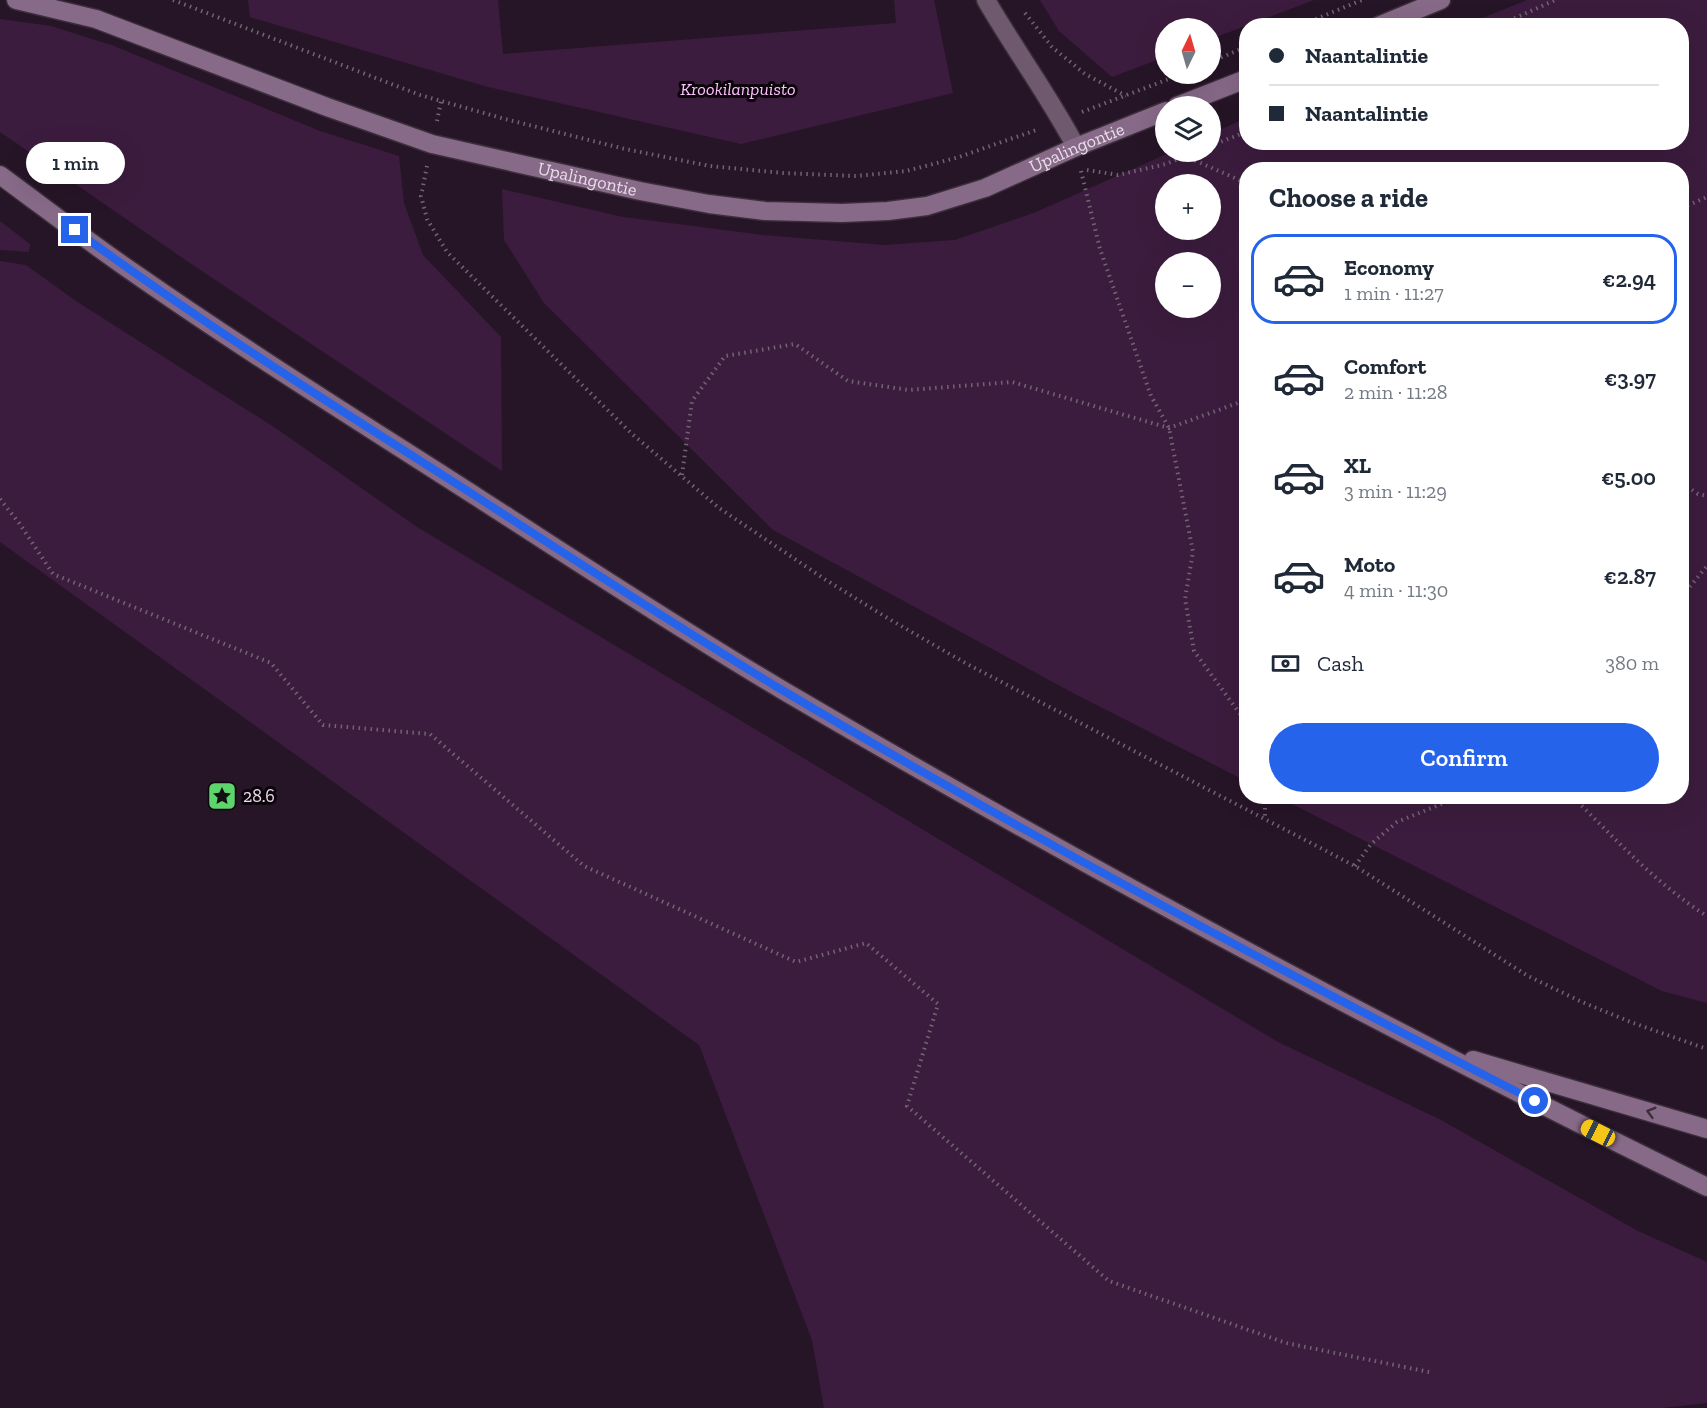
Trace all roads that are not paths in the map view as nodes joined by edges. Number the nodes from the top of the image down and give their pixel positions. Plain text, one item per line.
1 (16, 0) edge
2 (986, 0) edge
3 (1441, 0) edge
4 (1397, 18) edge
5 (1239, 82) edge
6 (1203, 96) edge
7 (1155, 115) edge
8 (1076, 147) junction
9 (0, 175) edge
10 (1429, 1047) junction
11 (1707, 1129) edge
12 (1706, 1187) edge

1 - 8 main road, Upalingontie
2 - 8 street
3 - 4 main road
5 - 6 main road
7 - 8 main road, Upalingontie
9 - 10 main road
11 -> 10 main road
10 - 12 main road

